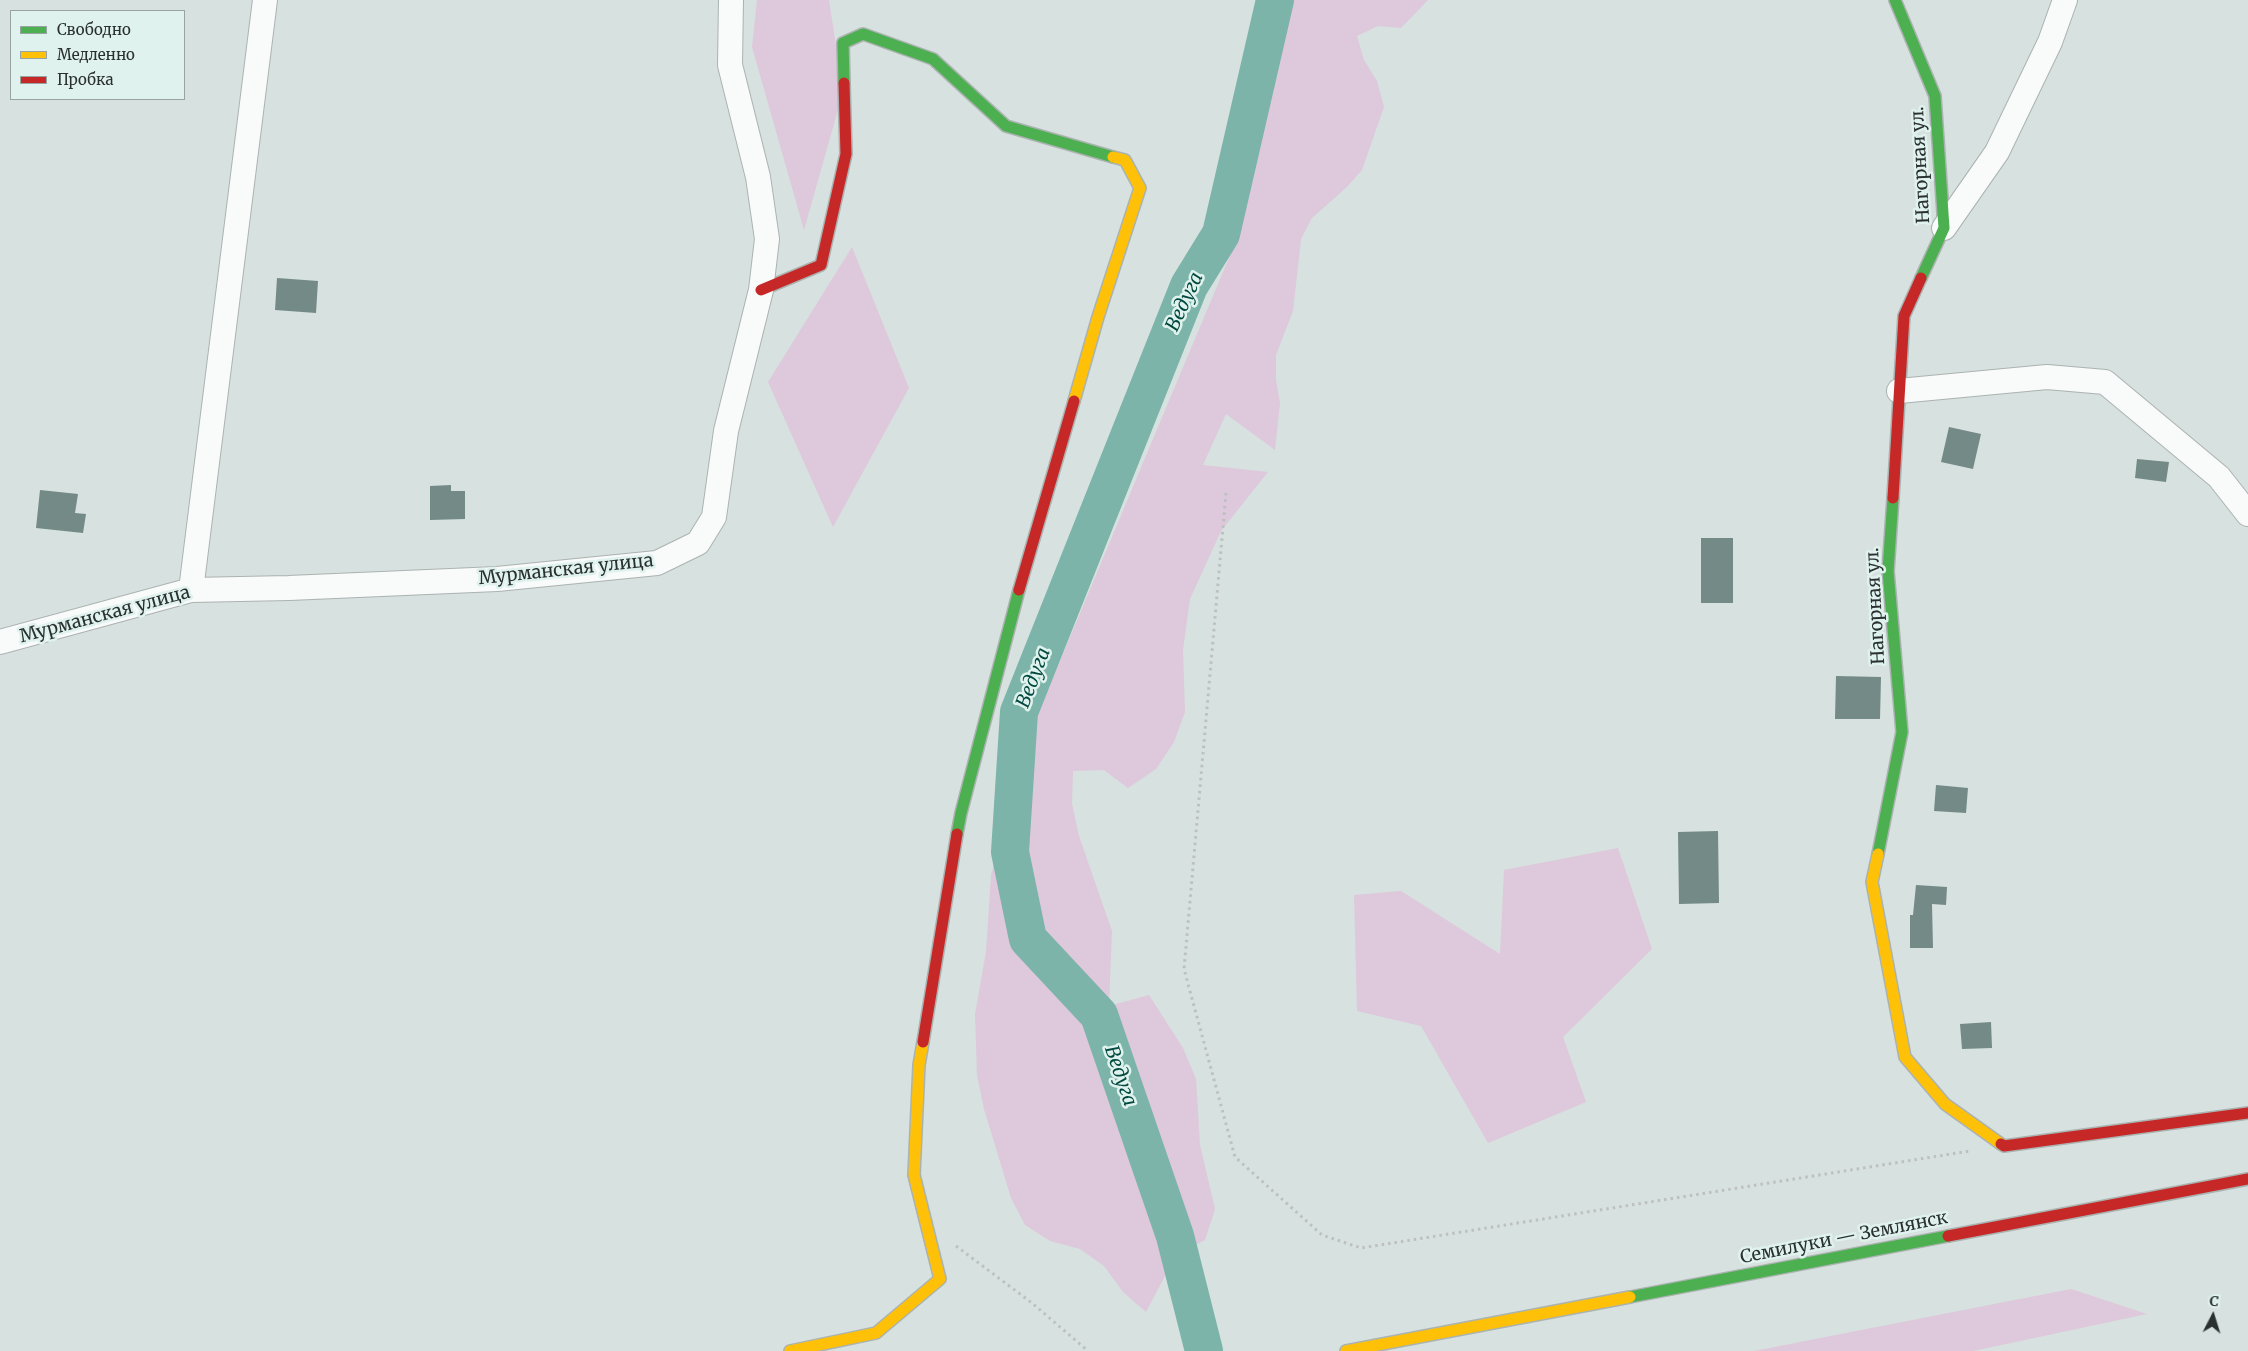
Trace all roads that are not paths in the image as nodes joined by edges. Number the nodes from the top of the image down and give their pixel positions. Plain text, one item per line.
1 (265, 0) edge
2 (731, 0) edge
3 (1895, 0) edge
4 (2064, 0) edge
5 (1944, 228) junction
6 (761, 290) junction
7 (1899, 391) junction
8 (2248, 514) edge
9 (191, 590) junction
10 (0, 642) edge
11 (2248, 1113) edge
12 (2248, 1179) edge
13 (790, 1351) edge
14 (1346, 1351) edge

1 - 9 street
2 - 6 street, Мурманская улица
3 - 5 street, Нагорная ул.
4 - 5 street
5 - 7 street, Нагорная ул.
6 - 9 street, Мурманская улица
6 - 13 street
7 - 8 street
7 - 11 street, Нагорная ул.
9 - 10 street, Мурманская улица
12 - 14 street, Семилуки — Землянск

